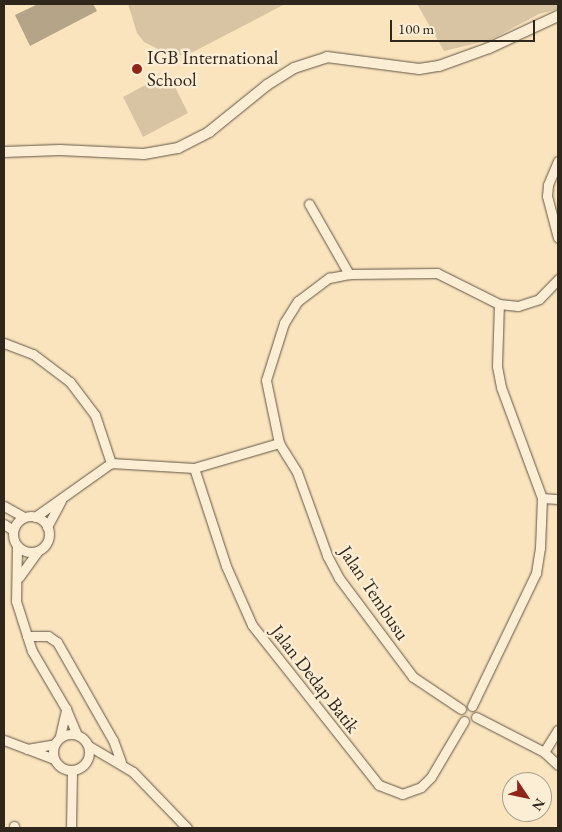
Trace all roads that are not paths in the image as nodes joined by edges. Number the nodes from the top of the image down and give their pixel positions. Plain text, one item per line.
1 (558, 16) edge
2 (4, 152) edge
3 (558, 161) edge
4 (309, 204) dead end
5 (558, 238) edge
6 (349, 274) junction
7 (558, 279) edge
8 (499, 304) junction
9 (4, 343) edge
10 (279, 443) junction
11 (111, 462) junction
12 (194, 468) junction
13 (542, 498) junction
14 (558, 499) edge
15 (61, 501) junction
16 (4, 506) edge
17 (35, 516) junction
18 (24, 518) junction
19 (4, 524) edge
20 (47, 526) junction
21 (13, 530) junction
22 (17, 546) junction
23 (38, 551) junction
24 (19, 577) junction
25 (27, 636) junction
26 (472, 706) junction
27 (66, 709) junction
28 (460, 710) junction
29 (476, 717) junction
30 (464, 721) junction
31 (558, 730) edge
32 (76, 734) junction
33 (60, 736) junction
34 (4, 740) edge
35 (54, 744) junction
36 (89, 746) junction
37 (27, 749) junction
38 (544, 752) junction
39 (108, 757) junction
40 (54, 759) junction
41 (86, 762) junction
42 (121, 762) junction
43 (558, 765) edge
44 (72, 770) junction
45 (71, 828) edge
46 (186, 828) edge

1 - 2 street
3 - 5 street
4 - 6 street
6 - 8 street
6 - 10 street
7 - 8 street
8 - 13 street
9 - 11 street
10 - 12 street
10 - 28 street, Jalan Tembusu
11 - 12 street
11 - 15 street
12 - 30 street, Jalan Dedap Batik
13 - 14 street
13 - 26 street
15 - 17 street
15 - 20 street
16 - 18 street
17 - 18 street
17 - 20 street
18 - 21 street
19 - 21 street
20 - 23 street
21 - 22 street
22 - 23 street
22 - 24 street
23 - 24 street
24 - 25 street
25 - 27 street
25 - 42 street
26 - 28 street
26 - 29 street
27 - 32 street
27 - 33 street
28 - 30 street
29 - 30 street
29 - 38 street
31 - 38 street
32 - 33 street
32 - 36 street
33 - 35 street
34 - 37 street
35 - 37 street
35 - 40 street
36 - 39 street
36 - 41 street
37 - 40 street
38 - 43 street
39 - 41 street
39 - 42 street
40 - 44 street
41 - 44 street
42 - 46 street
44 - 45 street

